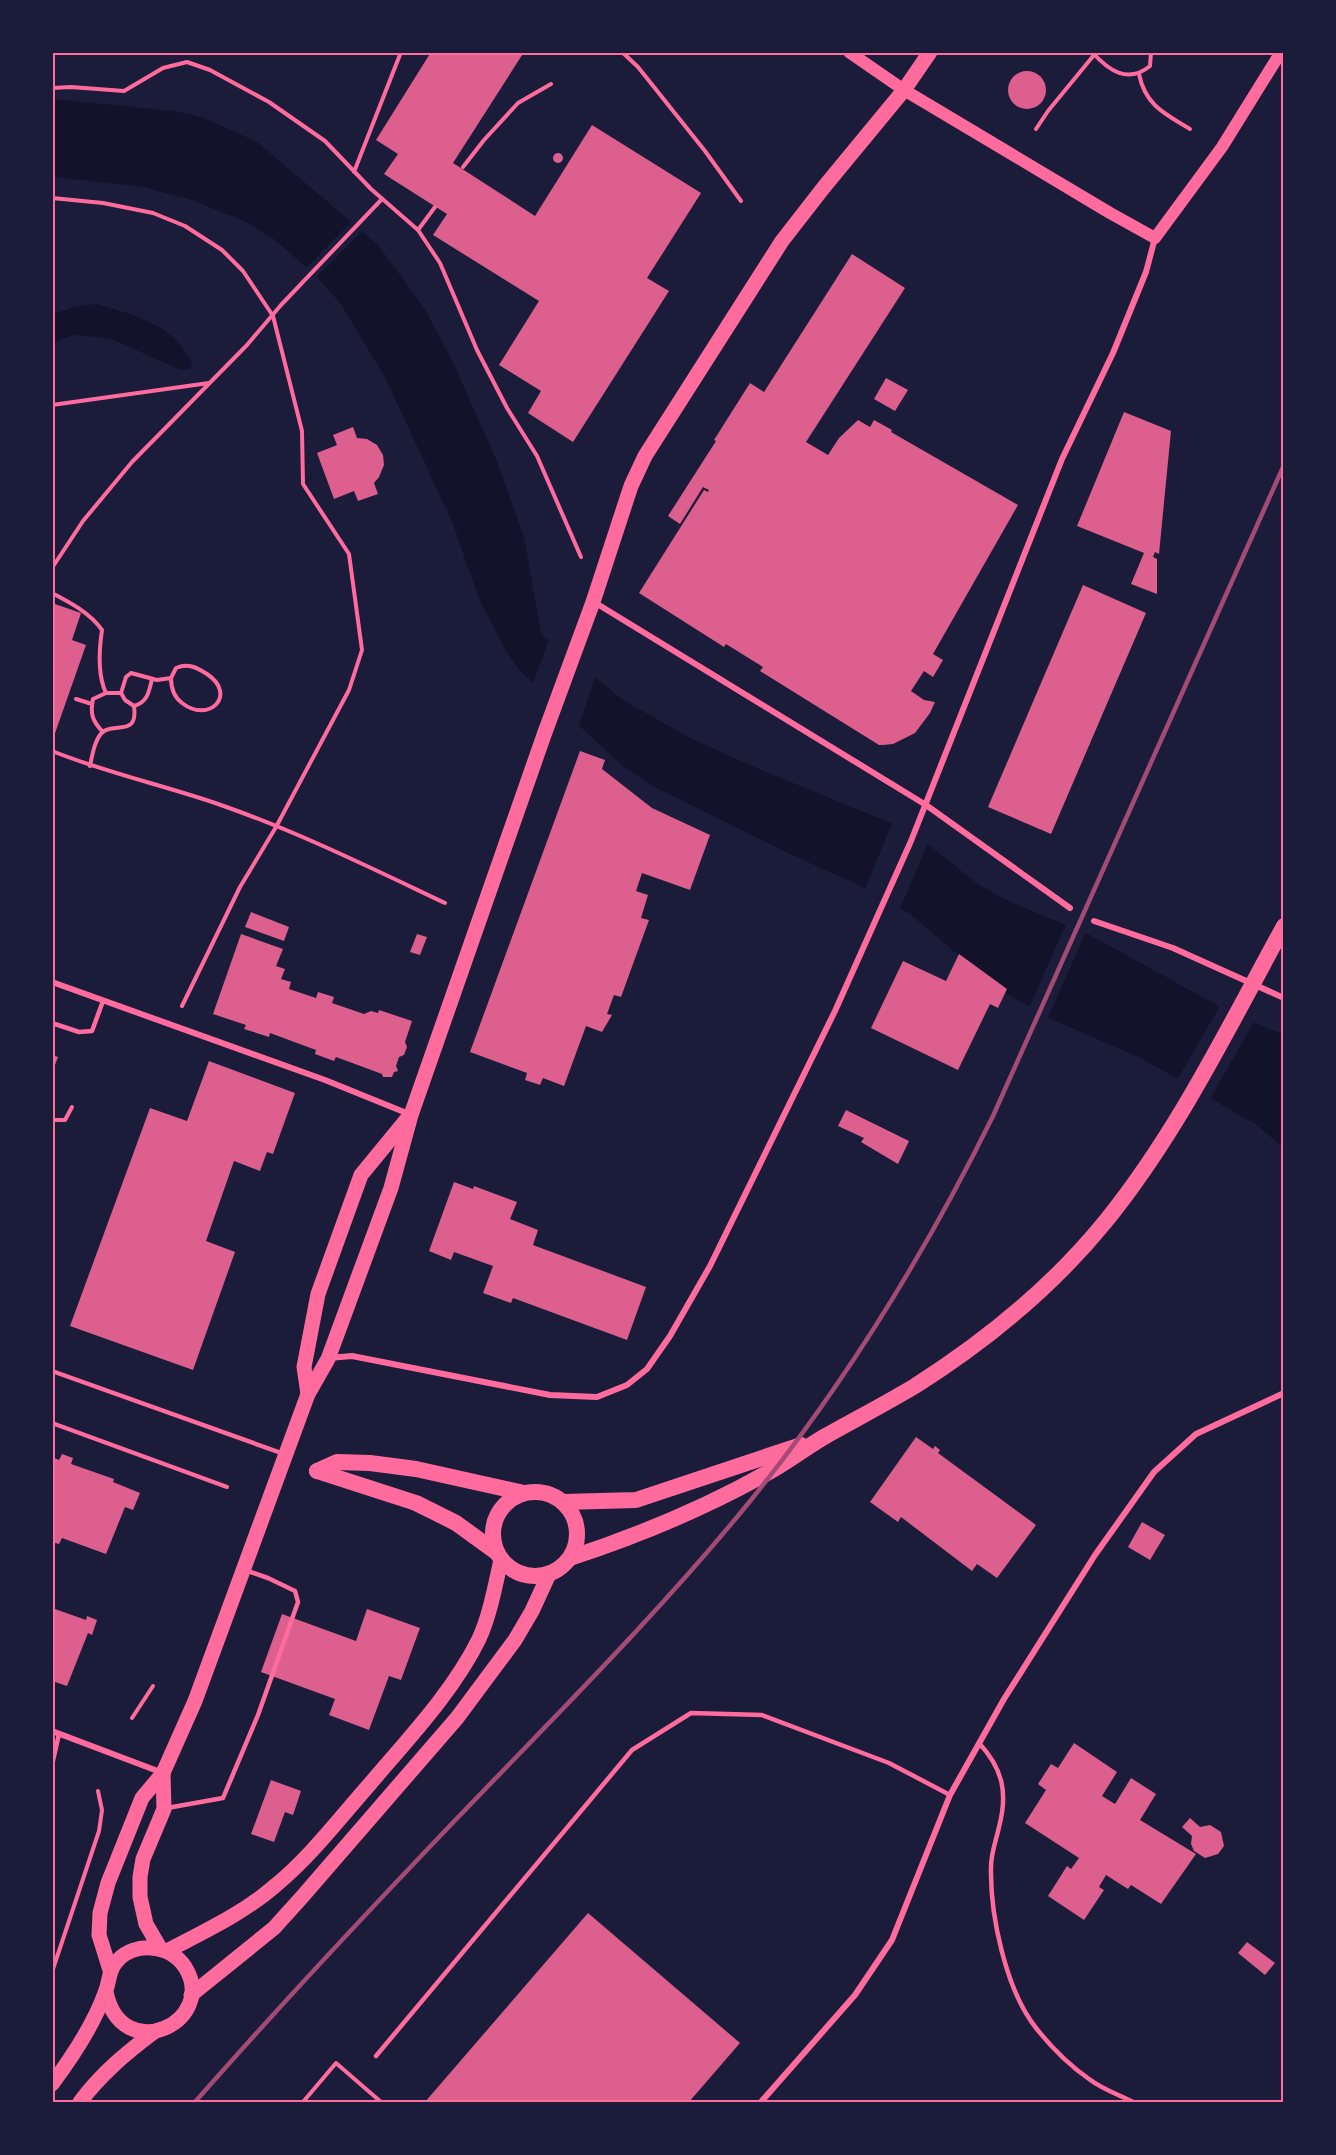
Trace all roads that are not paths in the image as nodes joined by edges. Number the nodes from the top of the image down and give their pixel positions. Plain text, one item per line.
1 (849, 52) edge
2 (930, 52) edge
3 (1281, 52) edge
4 (904, 90) junction
5 (1155, 238) junction
6 (593, 602) junction
7 (926, 805) junction
8 (1070, 908) dead end
9 (1094, 921) dead end
10 (1284, 926) edge
11 (52, 982) edge
12 (1284, 998) edge
13 (104, 1001) junction
14 (52, 1023) edge
15 (411, 1115) junction
16 (328, 1359) junction
17 (52, 1371) edge
18 (1284, 1393) edge
19 (308, 1394) junction
20 (822, 1439) junction
21 (286, 1455) junction
22 (524, 1493) junction
23 (563, 1502) junction
24 (499, 1556) junction
25 (570, 1558) junction
26 (243, 1569) junction
27 (549, 1574) junction
28 (56, 1733) edge
29 (979, 1743) junction
30 (52, 1765) edge
31 (163, 1773) junction
32 (950, 1794) junction
33 (164, 1809) junction
34 (163, 1950) junction
35 (110, 1970) junction
36 (106, 1992) junction
37 (191, 1995) junction
38 (154, 2032) junction
39 (376, 2056) dead end
40 (52, 2084) edge
41 (80, 2103) edge
42 (761, 2103) edge
43 (1133, 2103) edge

1 - 4 main road
2 - 4 main road
3 - 5 main road
4 - 5 main road
4 - 6 main road
5 - 7 street
6 - 7 street
6 - 15 main road
7 - 8 street
7 - 16 street
9 - 12 street
10 - 20 highway
11 - 13 street
13 - 14 lane
13 - 15 street
15 - 16 main road
15 - 19 main road
16 - 19 main road
17 - 21 lane
18 - 29 street
19 - 21 main road
20 - 23 highway
20 - 25 highway
21 - 26 main road
22 - 23 highway
22 - 24 highway
22 - 24 highway
23 - 25 highway
24 - 27 highway
24 - 34 main road
25 - 27 highway
26 - 31 main road
26 - 33 lane
27 - 37 main road
28 - 30 lane
28 - 31 street
29 - 32 street
29 - 43 lane
31 - 33 main road
31 - 35 main road
32 - 39 lane
32 - 42 street
33 - 34 main road
34 - 35 main road
34 - 37 main road
35 - 36 main road
36 - 38 main road
36 - 40 main road
37 - 38 main road
38 - 41 main road

